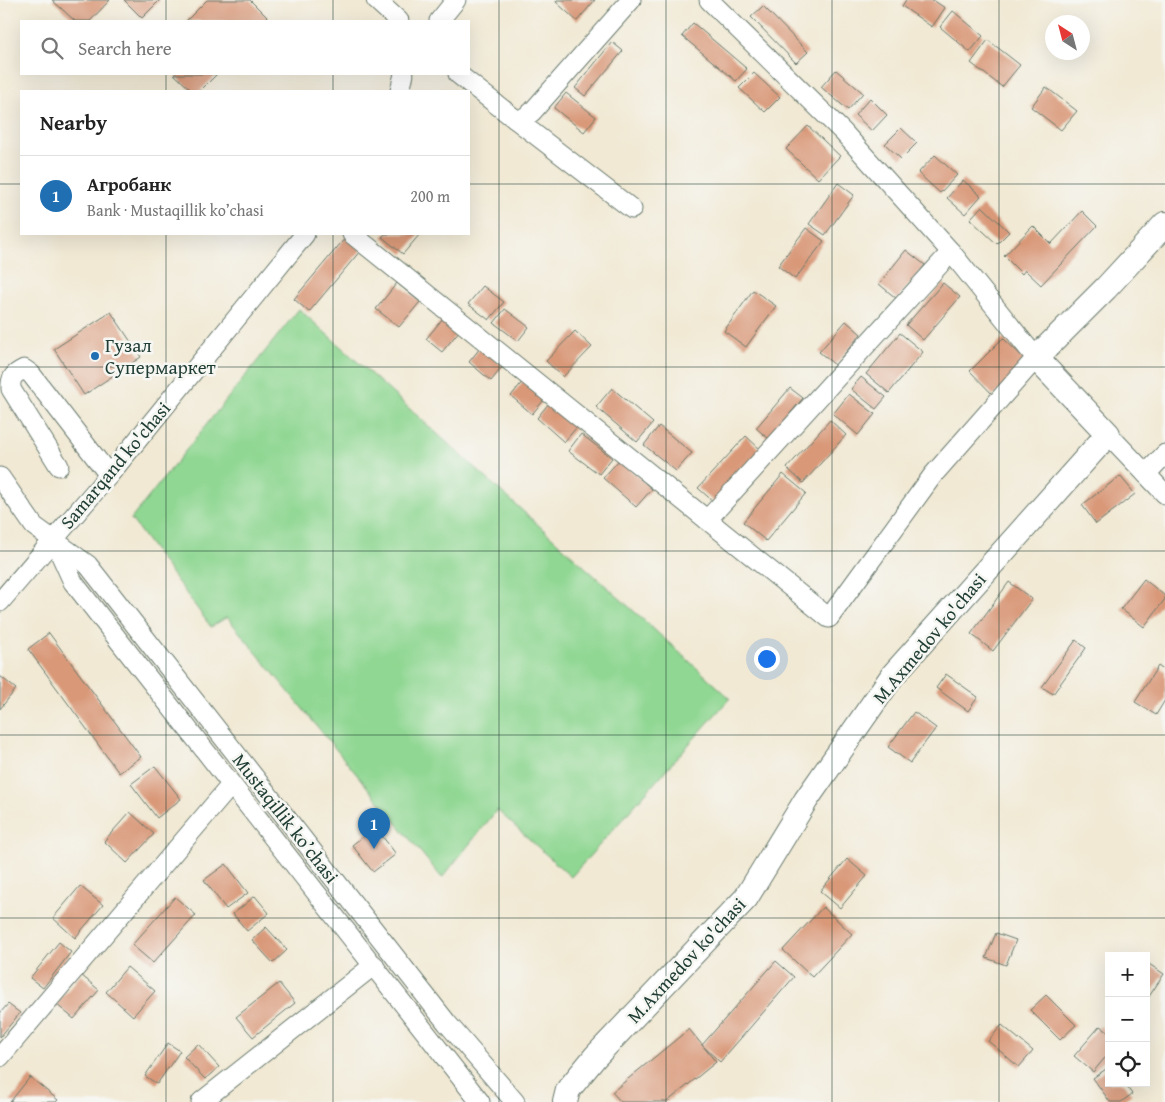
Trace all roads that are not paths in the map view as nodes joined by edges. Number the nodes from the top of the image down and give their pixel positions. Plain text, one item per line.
1 (376, 0) edge
2 (456, 0) edge
3 (631, 0) edge
4 (709, 0) edge
5 (398, 20) edge
6 (440, 20) edge
7 (404, 75) edge
8 (459, 75) edge
9 (400, 90) edge
10 (515, 119) junction
11 (632, 209) dead end
12 (1165, 224) edge
13 (304, 235) edge
14 (353, 235) edge
15 (952, 252) junction
16 (1040, 363) junction
17 (1108, 434) junction
18 (1165, 454) edge
19 (59, 466) dead end
20 (1146, 474) junction
21 (109, 475) junction
22 (0, 477) edge
23 (1165, 494) edge
24 (707, 520) junction
25 (53, 539) junction
26 (0, 602) edge
27 (231, 785) junction
28 (374, 965) junction
29 (0, 1058) edge
30 (200, 1102) edge
31 (480, 1102) edge
32 (515, 1102) edge
33 (565, 1102) edge

1 - 5 street
2 - 6 street
3 - 10 street
4 - 15 street
7 - 9 street
8 - 10 street
10 - 11 street
12 - 16 main road
13 - 21 street, Samarqand ko'chasi
14 - 24 street
15 - 16 street
15 - 24 street
16 - 17 main road
16 - 24 street
17 - 20 street
17 - 33 main road, M.Axmedov ko'chasi
18 - 20 street
19 - 21 street
20 - 23 street
21 - 25 street, Samarqand ko'chasi
22 - 25 street, Mustaqillik ko’chasi
25 - 26 street, Samarqand ko'chasi
25 - 27 street, Mustaqillik ko’chasi
25 - 32 street, Mustaqillik ko’chasi
27 - 28 street, Mustaqillik ko’chasi
27 - 29 street
28 - 30 street
28 - 31 street, Mustaqillik ko’chasi

